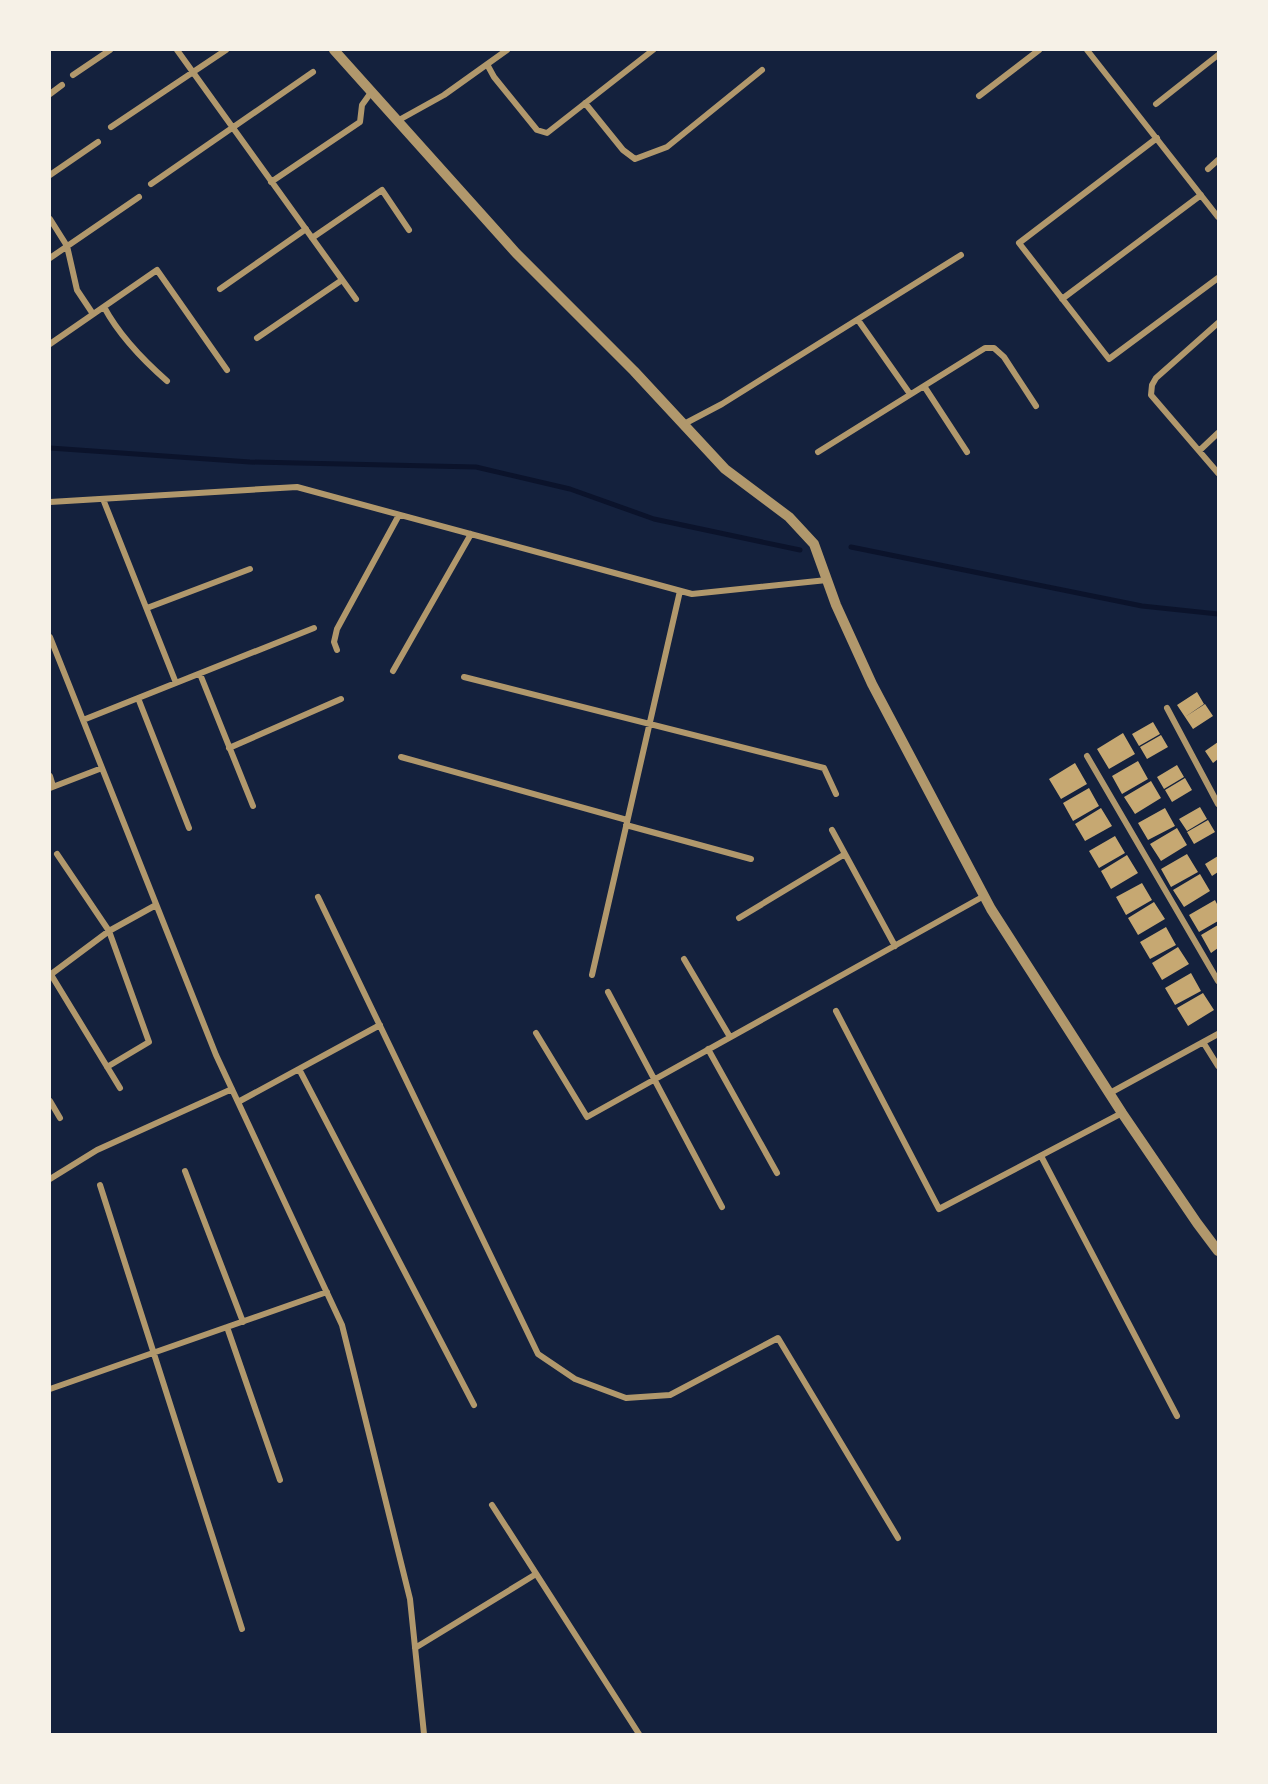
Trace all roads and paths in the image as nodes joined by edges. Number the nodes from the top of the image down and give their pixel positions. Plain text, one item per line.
1 (110, 50) edge
2 (177, 50) edge
3 (226, 50) edge
4 (334, 50) edge
5 (507, 50) edge
6 (653, 50) edge
7 (1039, 50) edge
8 (1087, 50) edge
9 (1218, 55) edge
10 (488, 66) junction
11 (762, 70) dead end
12 (193, 72) junction
13 (313, 72) dead end
14 (73, 75) dead end
15 (62, 85) dead end
16 (372, 91) junction
17 (50, 94) edge
18 (980, 96) dead end
19 (585, 103) junction
20 (1156, 104) dead end
21 (399, 120) junction
22 (111, 127) dead end
23 (233, 128) junction
24 (1157, 138) junction
25 (98, 142) dead end
26 (1218, 160) edge
27 (1208, 168) dead end
28 (50, 175) edge
29 (271, 182) junction
30 (150, 184) dead end
31 (1201, 195) junction
32 (138, 197) dead end
33 (1218, 217) edge
34 (50, 219) edge
35 (306, 230) junction
36 (409, 230) dead end
37 (312, 238) junction
38 (67, 246) junction
39 (961, 255) dead end
40 (50, 258) edge
41 (1218, 278) edge
42 (342, 280) junction
43 (220, 289) dead end
44 (356, 299) dead end
45 (1062, 299) junction
46 (104, 307) junction
47 (93, 314) junction
48 (858, 320) junction
49 (1218, 323) edge
50 (257, 338) dead end
51 (50, 344) edge
52 (227, 370) dead end
53 (167, 381) dead end
54 (924, 386) junction
55 (910, 394) junction
56 (1036, 406) dead end
57 (684, 424) junction
58 (1218, 433) edge
59 (1199, 451) junction
60 (818, 452) dead end
61 (967, 452) dead end
62 (1218, 473) edge
63 (103, 499) junction
64 (50, 502) edge
65 (399, 514) junction
66 (471, 534) junction
67 (250, 568) dead end
68 (827, 580) junction
69 (680, 591) junction
70 (147, 608) junction
71 (314, 628) dead end
72 (50, 637) edge
73 (337, 650) dead end
74 (393, 671) dead end
75 (200, 674) junction
76 (464, 677) dead end
77 (176, 683) junction
78 (138, 698) junction
79 (341, 699) dead end
80 (1167, 708) dead end
81 (83, 720) junction
82 (650, 724) junction
83 (229, 748) junction
84 (1087, 756) dead end
85 (401, 757) dead end
86 (102, 768) junction
87 (50, 776) edge
88 (51, 787) edge
89 (836, 794) dead end
90 (1218, 804) edge
91 (253, 806) dead end
92 (627, 823) junction
93 (189, 828) dead end
94 (832, 830) dead end
95 (57, 854) dead end
96 (845, 854) junction
97 (751, 859) dead end
98 (984, 896) junction
99 (318, 897) dead end
100 (156, 905) junction
101 (739, 918) dead end
102 (109, 931) junction
103 (895, 946) junction
104 (684, 959) dead end
105 (50, 974) edge
106 (592, 975) dead end
107 (1218, 981) edge
108 (608, 992) dead end
109 (836, 1011) dead end
110 (380, 1024) junction
111 (536, 1033) dead end
112 (1218, 1034) edge
113 (730, 1037) junction
114 (1203, 1042) junction
115 (708, 1049) junction
116 (1218, 1066) edge
117 (107, 1067) junction
118 (299, 1069) junction
119 (653, 1080) junction
120 (120, 1088) dead end
121 (232, 1089) junction
122 (1110, 1093) junction
123 (50, 1101) edge
124 (238, 1102) junction
125 (1122, 1113) junction
126 (60, 1118) dead end
127 (1041, 1156) junction
128 (185, 1171) dead end
129 (777, 1173) dead end
130 (50, 1179) edge
131 (100, 1185) dead end
132 (722, 1207) dead end
133 (1218, 1251) edge
134 (327, 1292) junction
135 (243, 1322) junction
136 (227, 1327) junction
137 (154, 1353) junction
138 (50, 1389) edge
139 (474, 1406) dead end
140 (1177, 1416) dead end
141 (280, 1480) dead end
142 (492, 1505) dead end
143 (898, 1538) dead end
144 (536, 1574) junction
145 (242, 1629) dead end
146 (415, 1647) junction
147 (424, 1734) edge
148 (639, 1734) edge

1 - 14 street
2 - 12 street
3 - 12 street
4 - 16 street
5 - 10 street
6 - 19 street
7 - 18 street
8 - 24 street
9 - 20 street
10 - 19 street
10 - 21 street
11 - 19 street
12 - 22 street
12 - 23 street
13 - 23 street
15 - 17 street
16 - 21 street
16 - 29 street
21 - 57 street
23 - 29 street
23 - 30 street
24 - 31 street
24 - 45 street
25 - 28 street
26 - 27 street
29 - 35 street
31 - 33 street
31 - 45 street
32 - 38 street
34 - 38 street
35 - 37 street
35 - 43 street
36 - 37 street
37 - 42 street
38 - 40 street
38 - 47 street
39 - 48 street
41 - 45 street
42 - 44 street
42 - 50 street
46 - 47 street
46 - 52 street
46 - 53 street
47 - 51 street
48 - 55 street
48 - 57 street
49 - 59 street
54 - 55 street
54 - 56 street
54 - 61 street
55 - 60 street
57 - 68 street
58 - 59 street
59 - 62 street
63 - 64 street
63 - 65 street
63 - 70 street
65 - 66 street
65 - 73 street
66 - 69 street
66 - 74 street
67 - 70 street
68 - 69 street
68 - 98 street
69 - 82 street
70 - 77 street
71 - 75 street
72 - 81 street
75 - 77 street
75 - 83 street
76 - 82 street
77 - 78 street
78 - 81 street
78 - 93 street
79 - 83 street
80 - 90 street
81 - 86 street
82 - 89 street
82 - 92 street
83 - 91 street
84 - 107 street
85 - 92 street
86 - 88 street
86 - 100 street
87 - 88 street
92 - 97 street
92 - 106 street
94 - 96 street
95 - 102 street
96 - 101 street
96 - 103 street
98 - 103 street
98 - 122 street
99 - 110 street
100 - 102 street
100 - 121 street
102 - 105 street
102 - 117 street
103 - 113 street
104 - 113 street
105 - 117 street
108 - 119 street
109 - 127 street
110 - 118 street
110 - 143 street
111 - 119 street
112 - 114 street
113 - 115 street
114 - 116 street
114 - 122 street
115 - 119 street
115 - 129 street
117 - 120 street
118 - 124 street
118 - 139 street
119 - 132 street
121 - 124 street
121 - 130 street
122 - 125 street
123 - 126 street
124 - 134 street
125 - 127 street
125 - 133 street
127 - 140 street
128 - 135 street
131 - 137 street
134 - 135 street
134 - 146 street
135 - 136 street
136 - 137 street
136 - 141 street
137 - 138 street
137 - 145 street
142 - 144 street
144 - 146 street
144 - 148 street
146 - 147 street

